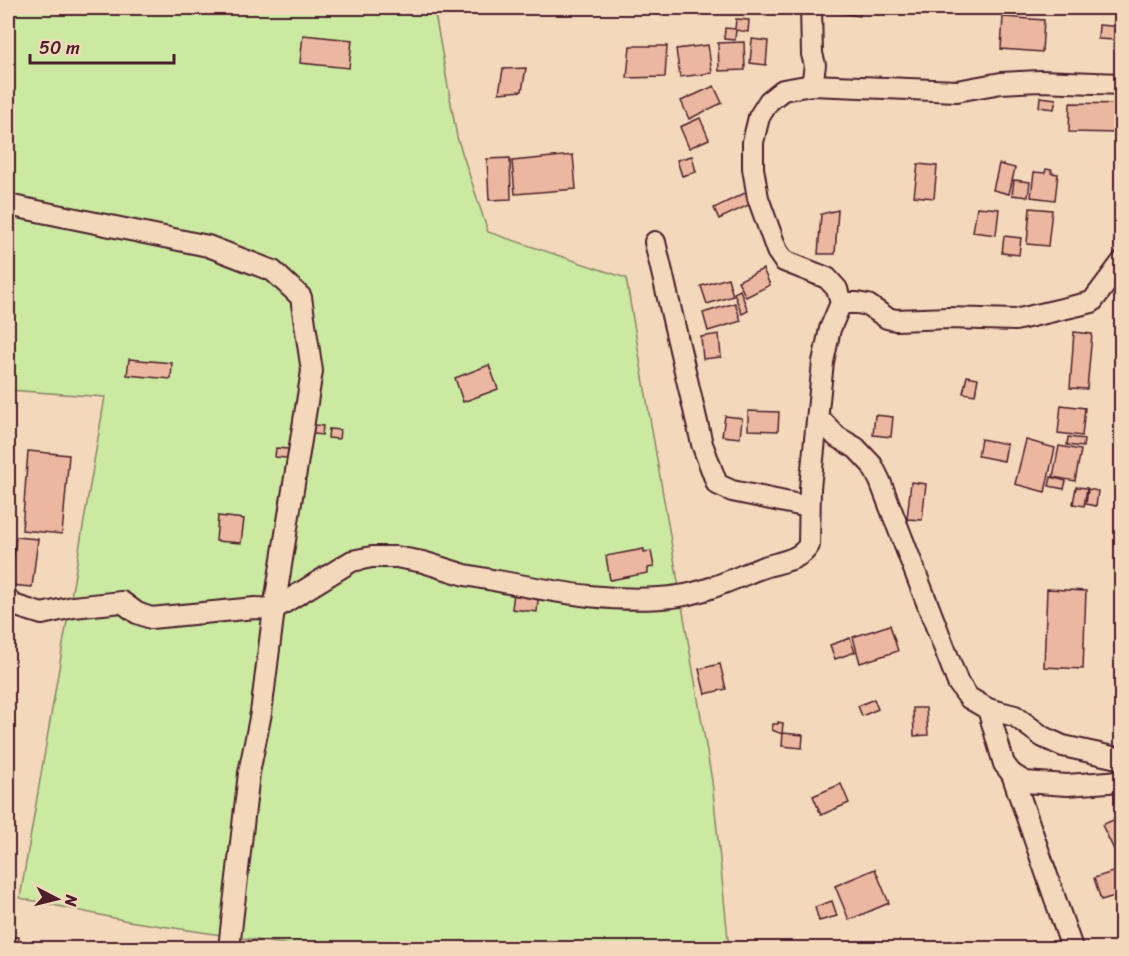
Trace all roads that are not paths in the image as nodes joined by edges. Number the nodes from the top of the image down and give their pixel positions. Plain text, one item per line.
1 (811, 8) edge
2 (1122, 84) edge
3 (812, 85) junction
4 (8, 205) edge
5 (655, 242) dead end
6 (1122, 262) edge
7 (841, 303) junction
8 (818, 417) junction
9 (837, 437) junction
10 (814, 444) junction
11 (809, 507) junction
12 (8, 599) edge
13 (274, 609) junction
14 (988, 709) junction
15 (1122, 759) edge
16 (1012, 774) junction
17 (1122, 781) edge
18 (229, 948) edge
19 (1072, 948) edge

1 - 3 street
2 - 3 street
3 - 7 street
4 - 13 street
5 - 11 street
6 - 7 street
7 - 8 street
8 - 9 street
8 - 10 street
9 - 10 street
9 - 14 street
10 - 11 street
11 - 13 street
12 - 13 street
13 - 18 street
14 - 15 street
14 - 16 street
16 - 17 street
16 - 19 street

